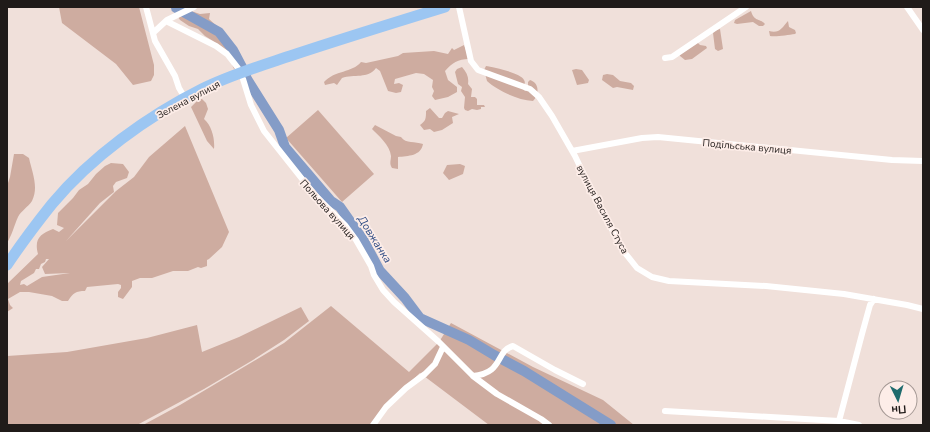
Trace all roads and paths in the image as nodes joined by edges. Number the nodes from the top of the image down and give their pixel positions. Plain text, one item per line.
1 (146, 7) edge
2 (194, 7) edge
3 (445, 7) edge
4 (459, 7) edge
5 (746, 7) edge
6 (907, 7) edge
7 (166, 21) junction
8 (923, 30) edge
9 (153, 33) junction
10 (665, 58) dead end
11 (238, 68) dead end
12 (243, 79) dead end
13 (185, 98) junction
14 (572, 151) junction
15 (923, 161) edge
16 (7, 265) edge
17 (874, 299) junction
18 (923, 310) edge
19 (443, 347) junction
20 (473, 376) junction
21 (583, 384) dead end
22 (665, 411) dead end
23 (839, 421) junction
24 (373, 425) edge
25 (549, 425) edge
26 (859, 425) edge

1 - 9 street
2 - 7 street
3 - 13 highway, Зелена вулиця
4 - 14 street, вулиця Василя Стуса
5 - 10 street
6 - 8 street
7 - 9 street
7 - 11 street
9 - 13 street
12 - 19 street, Польова вулиця
13 - 16 highway, Зелена вулиця
14 - 15 street, Подільська вулиця
14 - 17 street, вулиця Василя Стуса
17 - 18 street, вулиця Василя Стуса
17 - 23 street
19 - 20 street, Польова вулиця
19 - 24 street
20 - 21 street
20 - 25 street, Польова вулиця
22 - 23 street
23 - 26 street

